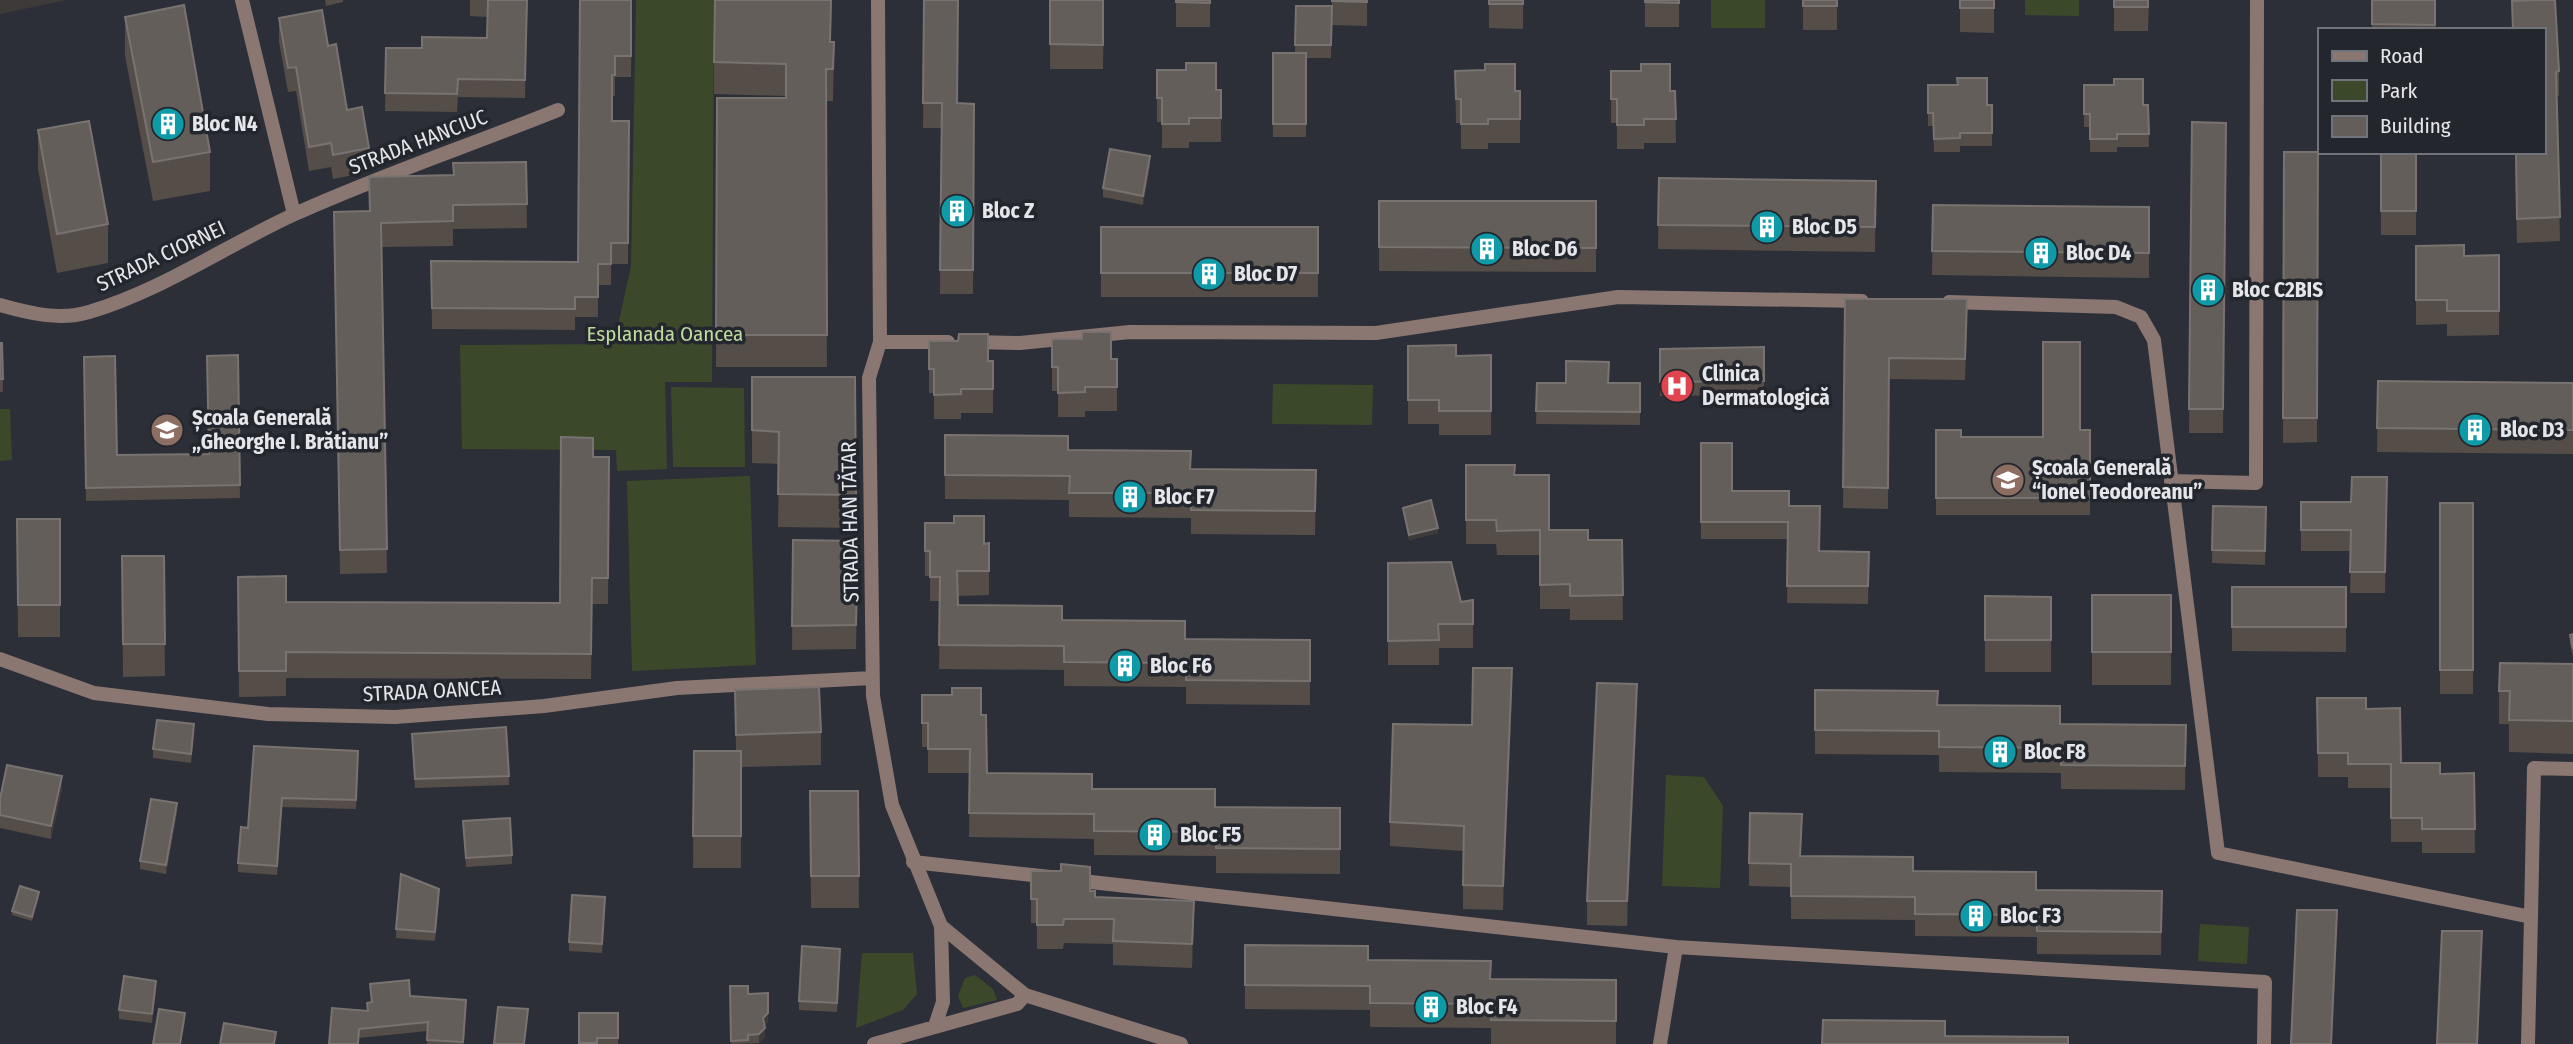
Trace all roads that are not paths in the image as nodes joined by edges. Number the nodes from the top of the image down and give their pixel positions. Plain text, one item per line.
1 (242, 0) edge
2 (878, 0) edge
3 (2257, 0) edge
4 (558, 110) dead end
5 (294, 214) junction
6 (1878, 301) edge
7 (1930, 301) edge
8 (0, 305) edge
9 (880, 342) junction
10 (2171, 481) junction
11 (0, 659) edge
12 (872, 678) junction
13 (2573, 769) edge
14 (913, 862) junction
15 (2531, 917) junction
16 (941, 926) junction
17 (1676, 947) junction
18 (1025, 995) junction
19 (935, 1026) junction
20 (874, 1044) edge
21 (1181, 1044) edge
22 (1660, 1044) edge
23 (2264, 1044) edge
24 (2528, 1044) edge

1 - 5 street
2 - 9 street, STRADA HAN TĂTAR
3 - 10 street
4 - 5 street, STRADA HANCIUC
5 - 8 street, STRADA CIORNEI
6 - 9 street
7 - 10 street
9 - 12 street, STRADA HAN TĂTAR
10 - 15 street
11 - 12 street, STRADA OANCEA
12 - 14 street, STRADA HAN TĂTAR
13 - 15 street
14 - 16 street, STRADA HAN TĂTAR
14 - 17 street
15 - 24 street
16 - 18 street, STRADA HAN TĂTAR
16 - 19 street
17 - 22 street
17 - 23 street
18 - 19 street
18 - 21 street
19 - 20 street

